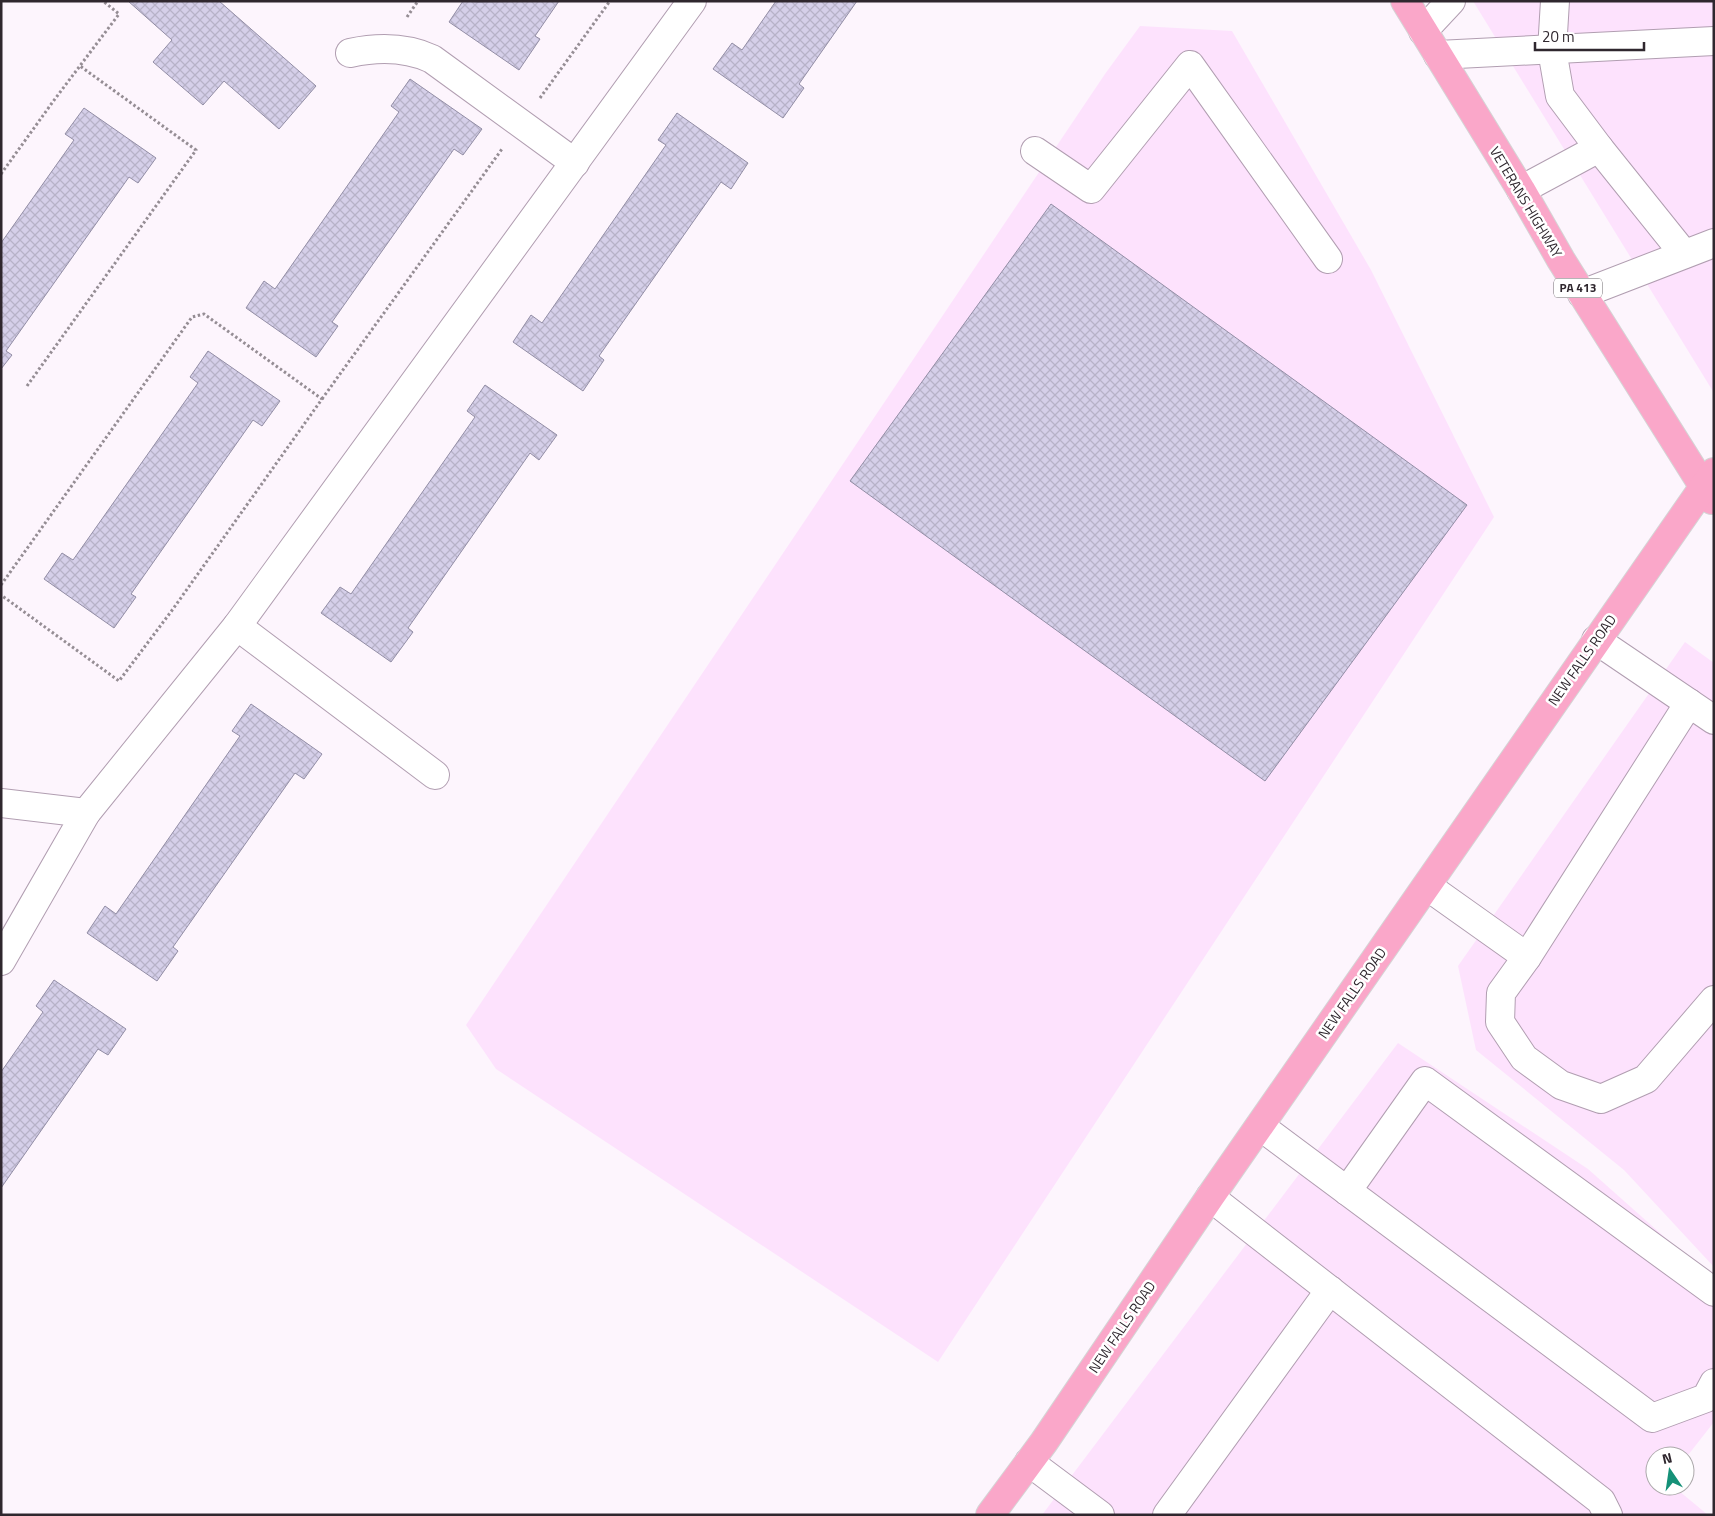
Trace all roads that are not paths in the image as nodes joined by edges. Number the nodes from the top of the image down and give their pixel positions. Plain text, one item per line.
1 (692, 1) edge
2 (1405, 1) edge
3 (1451, 1) edge
4 (1555, 1) edge
5 (1423, 31) junction
6 (1714, 41) edge
7 (1552, 50) junction
8 (350, 53) dead end
9 (1438, 55) junction
10 (1599, 148) junction
11 (1034, 150) dead end
12 (575, 163) junction
13 (1520, 190) junction
14 (1714, 243) edge
15 (1684, 254) junction
16 (1328, 259) dead end
17 (1582, 294) junction
18 (1710, 487) edge
19 (237, 626) junction
20 (1596, 640) junction
21 (1689, 703) junction
22 (1714, 720) edge
23 (435, 775) dead end
24 (1, 803) edge
25 (86, 813) junction
26 (1427, 886) junction
27 (1527, 957) junction
28 (1, 961) edge
29 (1714, 1000) edge
30 (1260, 1126) junction
31 (1347, 1191) junction
32 (1210, 1197) junction
33 (1330, 1290) junction
34 (1714, 1292) edge
35 (1714, 1383) edge
36 (1029, 1462) junction
37 (990, 1515) edge
38 (1100, 1515) edge
39 (1167, 1515) edge
40 (1608, 1515) edge

1 - 12 lane
2 - 5 main road, VETERANS HIGHWAY / PA 413
3 - 5 lane
4 - 7 lane
5 - 9 main road, VETERANS HIGHWAY / PA 413
6 - 7 lane
7 - 9 lane
7 - 10 lane
8 - 12 lane
9 - 13 main road, VETERANS HIGHWAY / PA 413
10 - 13 lane
10 - 15 lane
11 - 16 lane
12 - 19 lane
13 - 17 main road, VETERANS HIGHWAY / PA 413
14 - 15 lane
15 - 17 lane
17 - 18 main road, VETERANS HIGHWAY / PA 413
18 - 20 main road, NEW FALLS ROAD
19 - 23 lane
19 - 25 lane
20 - 21 lane
20 - 26 main road, NEW FALLS ROAD
21 - 22 lane
21 - 27 lane
24 - 25 lane
25 - 28 lane
26 - 27 lane
26 - 30 main road, NEW FALLS ROAD
27 - 29 lane
30 - 31 lane
30 - 32 main road, NEW FALLS ROAD
31 - 34 lane
31 - 35 lane
32 - 33 lane
32 - 36 main road, NEW FALLS ROAD
33 - 39 lane
33 - 40 lane
36 - 37 main road, NEW FALLS ROAD
36 - 38 lane

